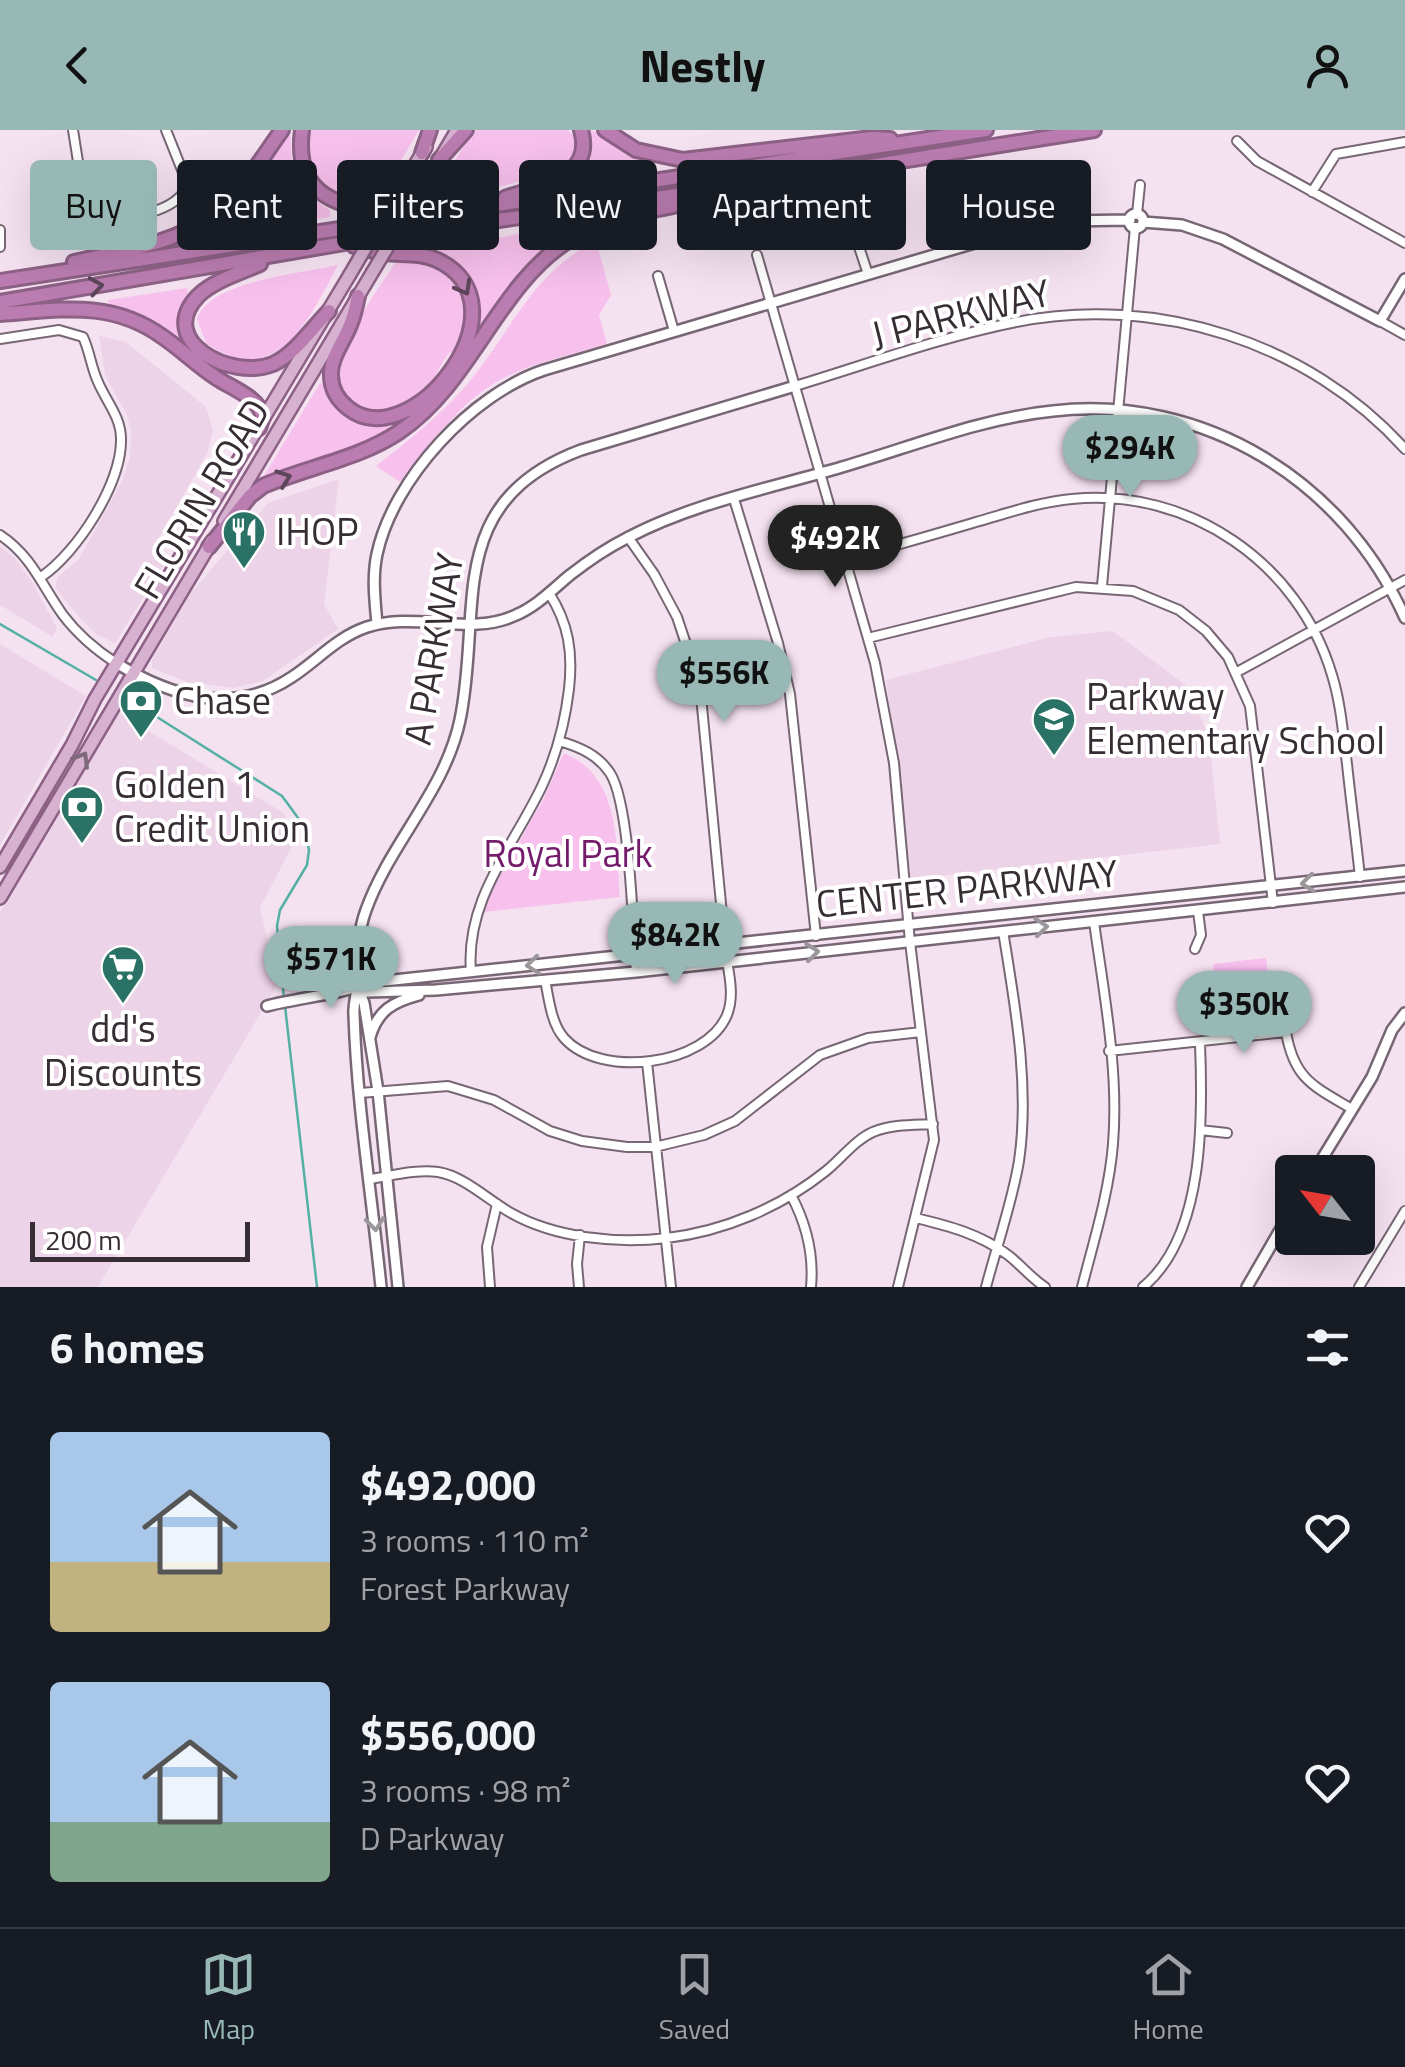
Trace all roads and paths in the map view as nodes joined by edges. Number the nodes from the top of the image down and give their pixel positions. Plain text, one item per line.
1 (74, 130) edge
2 (166, 130) edge
3 (282, 130) edge
4 (302, 130) edge
5 (433, 130) edge
6 (457, 130) edge
7 (466, 130) edge
8 (581, 130) edge
9 (605, 130) edge
10 (986, 130) edge
11 (1094, 130) edge
12 (1238, 141) dead end
13 (912, 142) junction
14 (1405, 142) edge
15 (422, 152) joint
16 (439, 160) joint
17 (906, 160) edge
18 (1140, 185) dead end
19 (1312, 192) junction
20 (677, 195) edge
21 (499, 200) edge
22 (337, 204) edge
23 (499, 204) edge
24 (677, 204) edge
25 (499, 220) edge
26 (1091, 221) edge
27 (1136, 221) junction
28 (337, 229) edge
29 (0, 230) edge
30 (1405, 243) edge
31 (337, 245) edge
32 (0, 247) edge
33 (382, 250) edge
34 (386, 250) edge
35 (860, 250) edge
36 (949, 250) edge
37 (277, 255) junction
38 (757, 255) dead end
39 (868, 274) junction
40 (658, 276) dead end
41 (1405, 279) edge
42 (0, 280) edge
43 (358, 296) junction
44 (0, 302) edge
45 (770, 303) junction
46 (329, 311) junction
47 (0, 314) edge
48 (1129, 315) junction
49 (1380, 321) junction
50 (674, 332) junction
51 (1405, 335) edge
52 (0, 339) edge
53 (796, 386) junction
54 (1120, 410) junction
55 (259, 428) junction
56 (1405, 449) edge
57 (821, 474) junction
58 (1111, 498) junction
59 (734, 500) junction
60 (0, 535) edge
61 (628, 537) junction
62 (209, 547) junction
63 (845, 560) junction
64 (41, 578) junction
65 (1405, 580) edge
66 (1102, 586) junction
67 (1391, 588) junction
68 (549, 593) junction
69 (1405, 618) edge
70 (377, 624) junction
71 (468, 624) junction
72 (1314, 630) junction
73 (868, 638) junction
74 (116, 663) junction
75 (1237, 672) junction
76 (133, 673) junction
77 (559, 740) junction
78 (0, 867) edge
79 (1405, 871) edge
80 (1360, 877) junction
81 (1274, 887) junction
82 (1405, 887) edge
83 (0, 898) edge
84 (1273, 902) junction
85 (1198, 910) junction
86 (1094, 922) junction
87 (908, 927) junction
88 (1002, 932) junction
89 (816, 936) junction
90 (910, 942) junction
91 (725, 945) junction
92 (1195, 950) dead end
93 (634, 954) junction
94 (727, 961) junction
95 (471, 972) junction
96 (636, 972) junction
97 (545, 980) junction
98 (358, 988) junction
99 (436, 990) junction
100 (267, 1006) dead end
101 (1404, 1016) edge
102 (921, 1032) junction
103 (369, 1039) junction
104 (1200, 1043) junction
105 (1110, 1051) junction
106 (648, 1062) junction
107 (378, 1091) junction
108 (360, 1093) junction
109 (1352, 1109) junction
110 (934, 1124) junction
111 (1200, 1130) junction
112 (1227, 1133) dead end
113 (655, 1146) junction
114 (1324, 1155) edge
115 (386, 1177) junction
116 (370, 1178) junction
117 (791, 1195) junction
118 (497, 1204) junction
119 (1405, 1211) edge
120 (916, 1218) junction
121 (580, 1235) junction
122 (666, 1238) junction
123 (1275, 1241) edge
124 (996, 1246) junction
125 (1251, 1285) edge
126 (381, 1287) edge
127 (398, 1287) edge
128 (490, 1287) edge
129 (579, 1287) edge
130 (672, 1287) edge
131 (812, 1287) edge
132 (898, 1287) edge
133 (986, 1287) edge
134 (1045, 1287) edge
135 (1082, 1287) edge
136 (1143, 1287) edge
137 (1359, 1287) edge

1 - 2 street
3 - 42 highway
4 - 22 highway
5 - 15 highway
6 - 16 main road, FLORIN ROAD
7 - 16 highway
8 - 21 highway
9 - 13 highway
10 - 13 highway
11 - 17 highway
12 - 19 street
13 - 23 highway
14 - 19 street
15 - 46 main road, FLORIN ROAD, bridge
18 - 27 street
19 - 30 street
20 - 25 highway
62 -> 24 highway
26 - 27 street
27 - 48 street
27 - 49 street
28 - 42 highway
29 - 32 street
31 - 37 highway
33 -> 43 highway
34 - 43 main road, FLORIN ROAD, bridge
35 - 39 street
36 - 39 street
44 -> 37 highway
37 - 46 highway
38 - 45 street
39 - 45 street
40 - 50 street
41 - 49 street
43 - 62 main road, FLORIN ROAD
45 - 50 street
45 - 53 street
46 - 55 main road, FLORIN ROAD
47 - 55 highway
48 - 53 street, J PARKWAY
48 - 54 street
48 - 56 street, J PARKWAY
49 - 51 street
50 - 70 street
52 - 64 street
53 - 57 street
53 - 71 street, A PARKWAY
54 - 57 street
54 - 58 street
54 - 67 street
55 - 74 main road, FLORIN ROAD
57 - 59 street
57 - 63 street
58 - 63 street
58 - 66 street
58 - 72 street
59 - 61 street
59 - 89 street
60 - 64 street
61 - 68 street
61 - 91 street
62 - 76 main road, FLORIN ROAD
63 - 73 street
64 - 74 street
65 - 67 street
66 - 73 street
66 - 75 street
67 - 69 street
67 - 72 street
68 - 71 street
68 - 77 street
70 - 71 street
70 - 76 street
71 - 98 street, A PARKWAY
72 - 75 street
72 - 80 street
73 - 87 street
74 - 76 street
74 - 78 main road, FLORIN ROAD
75 - 81 street
83 -> 76 main road, FLORIN ROAD
77 - 93 street
77 - 95 street
79 - 80 street, CENTER PARKWAY
80 -> 81 street, CENTER PARKWAY
81 - 84 street
81 - 87 street, CENTER PARKWAY
82 - 84 street, CENTER PARKWAY
84 - 85 street, CENTER PARKWAY
85 - 86 street, CENTER PARKWAY
85 - 92 street
88 -> 86 street, CENTER PARKWAY
86 - 105 street
87 - 89 street, CENTER PARKWAY
87 - 90 street
88 - 90 street, CENTER PARKWAY
88 - 124 street
89 - 91 street, CENTER PARKWAY
94 -> 90 street, CENTER PARKWAY
90 - 102 street
91 - 93 street, CENTER PARKWAY
93 -> 95 street, CENTER PARKWAY
93 - 96 street
94 - 96 street, CENTER PARKWAY
94 - 106 street
95 - 98 street, CENTER PARKWAY
96 - 97 street, CENTER PARKWAY
97 - 99 street, CENTER PARKWAY
97 - 106 street
98 - 99 street, CENTER PARKWAY
98 - 100 street, CENTER PARKWAY
98 - 103 street, A PARKWAY
98 - 108 street, A PARKWAY
99 - 103 street
101 - 109 street
102 - 110 street
102 - 113 street
103 - 107 street, A PARKWAY
104 - 105 street
104 - 109 street
104 - 111 street
105 - 135 street
106 - 113 street
107 - 108 street
107 - 113 street
107 - 115 street, A PARKWAY
108 - 116 street, A PARKWAY
109 - 114 street
110 - 117 street
110 - 120 street
111 - 112 street
111 - 136 street
113 - 122 street
115 - 116 street
115 - 118 street
115 - 127 street, A PARKWAY
116 -> 126 street, A PARKWAY
117 - 122 street
117 - 131 street
118 - 121 street
118 - 128 street
119 - 137 street
120 - 124 street
120 - 132 street
121 - 122 street
121 - 129 street
122 - 130 street
123 - 125 street
124 - 133 street
124 - 134 street

